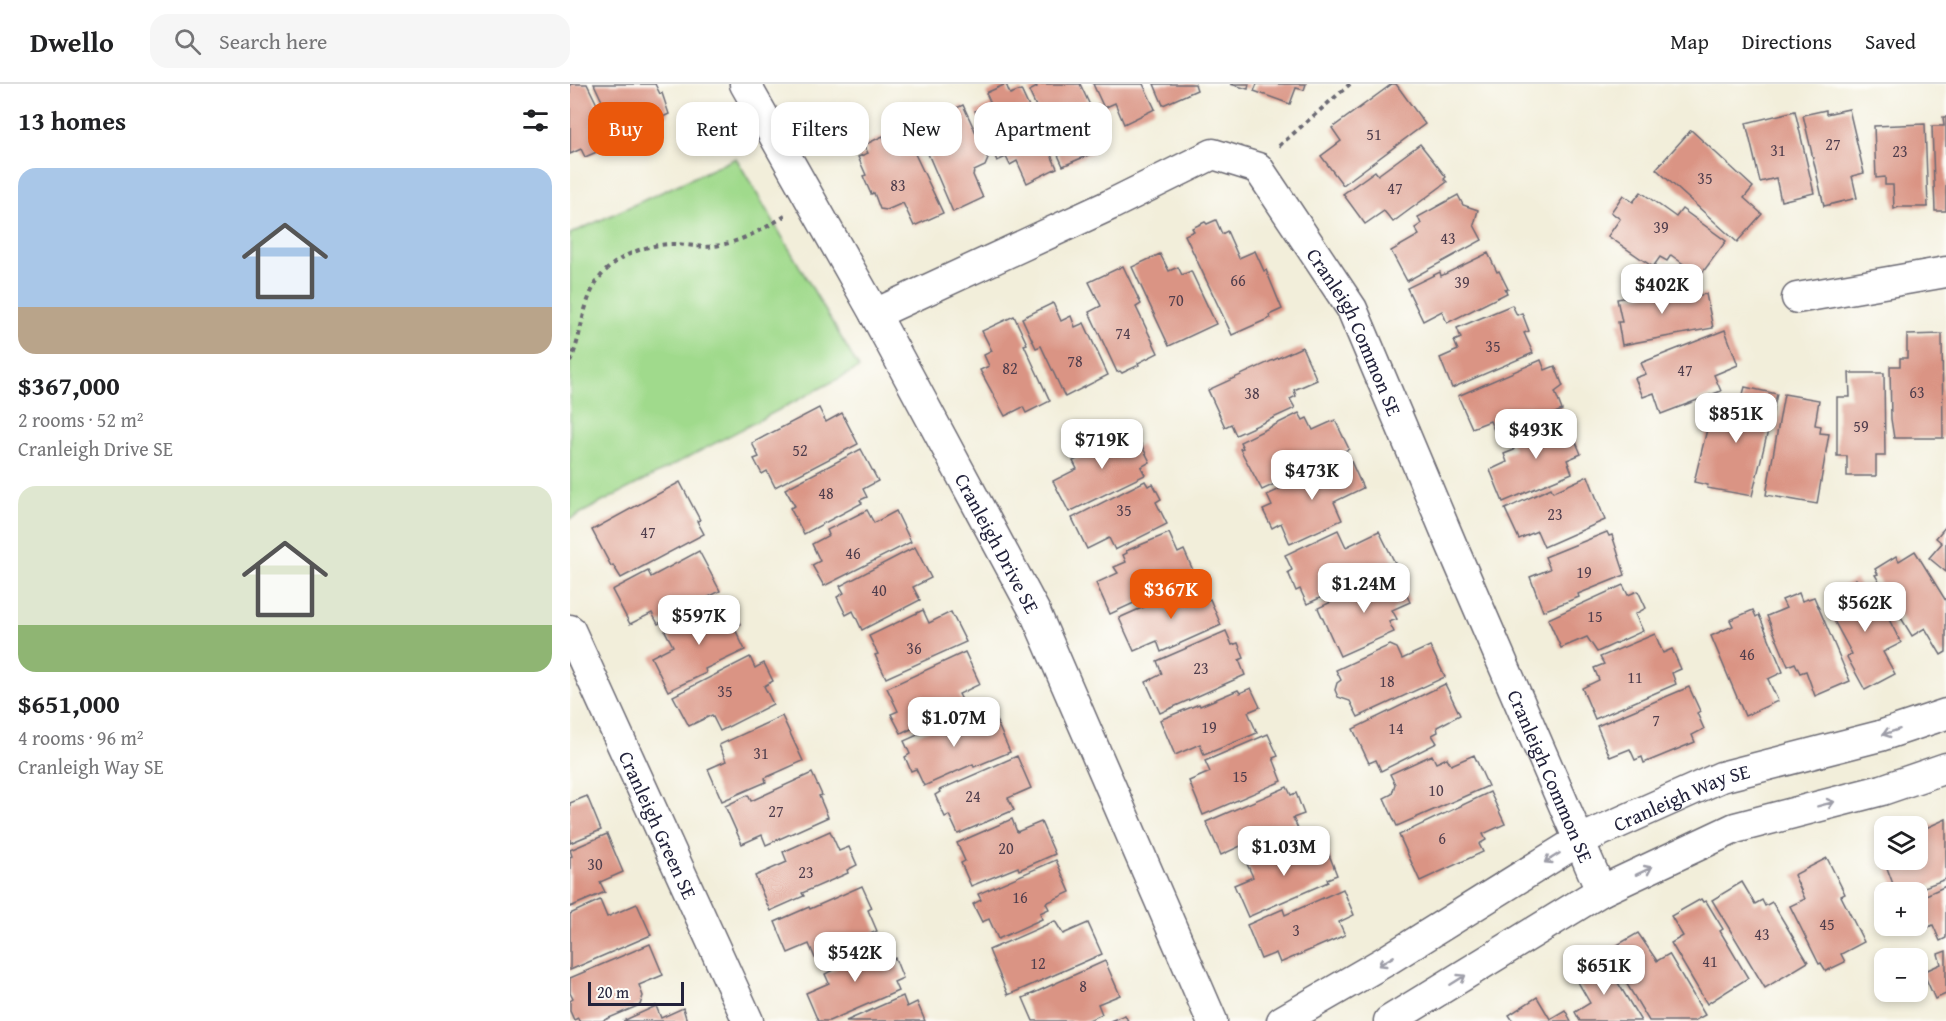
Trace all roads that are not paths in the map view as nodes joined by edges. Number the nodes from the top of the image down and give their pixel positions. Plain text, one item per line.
1 (745, 84) edge
2 (1946, 272) edge
3 (1797, 298) dead end
4 (875, 314) junction
5 (570, 630) edge
6 (1946, 714) edge
7 (1946, 768) edge
8 (1578, 841) junction
9 (1600, 891) junction
10 (748, 1021) edge
11 (1212, 1021) edge
12 (1282, 1021) edge
13 (1389, 1021) edge

1 - 4 street, Cranleigh Drive SE
2 - 3 street
4 - 8 street, Cranleigh Common SE
4 - 11 street, Cranleigh Drive SE
5 - 10 street, Cranleigh Green SE
6 -> 8 street, Cranleigh Way SE
9 -> 7 street
8 - 9 street, Cranleigh Common SE
8 -> 12 street, Cranleigh Way SE
13 -> 9 street

